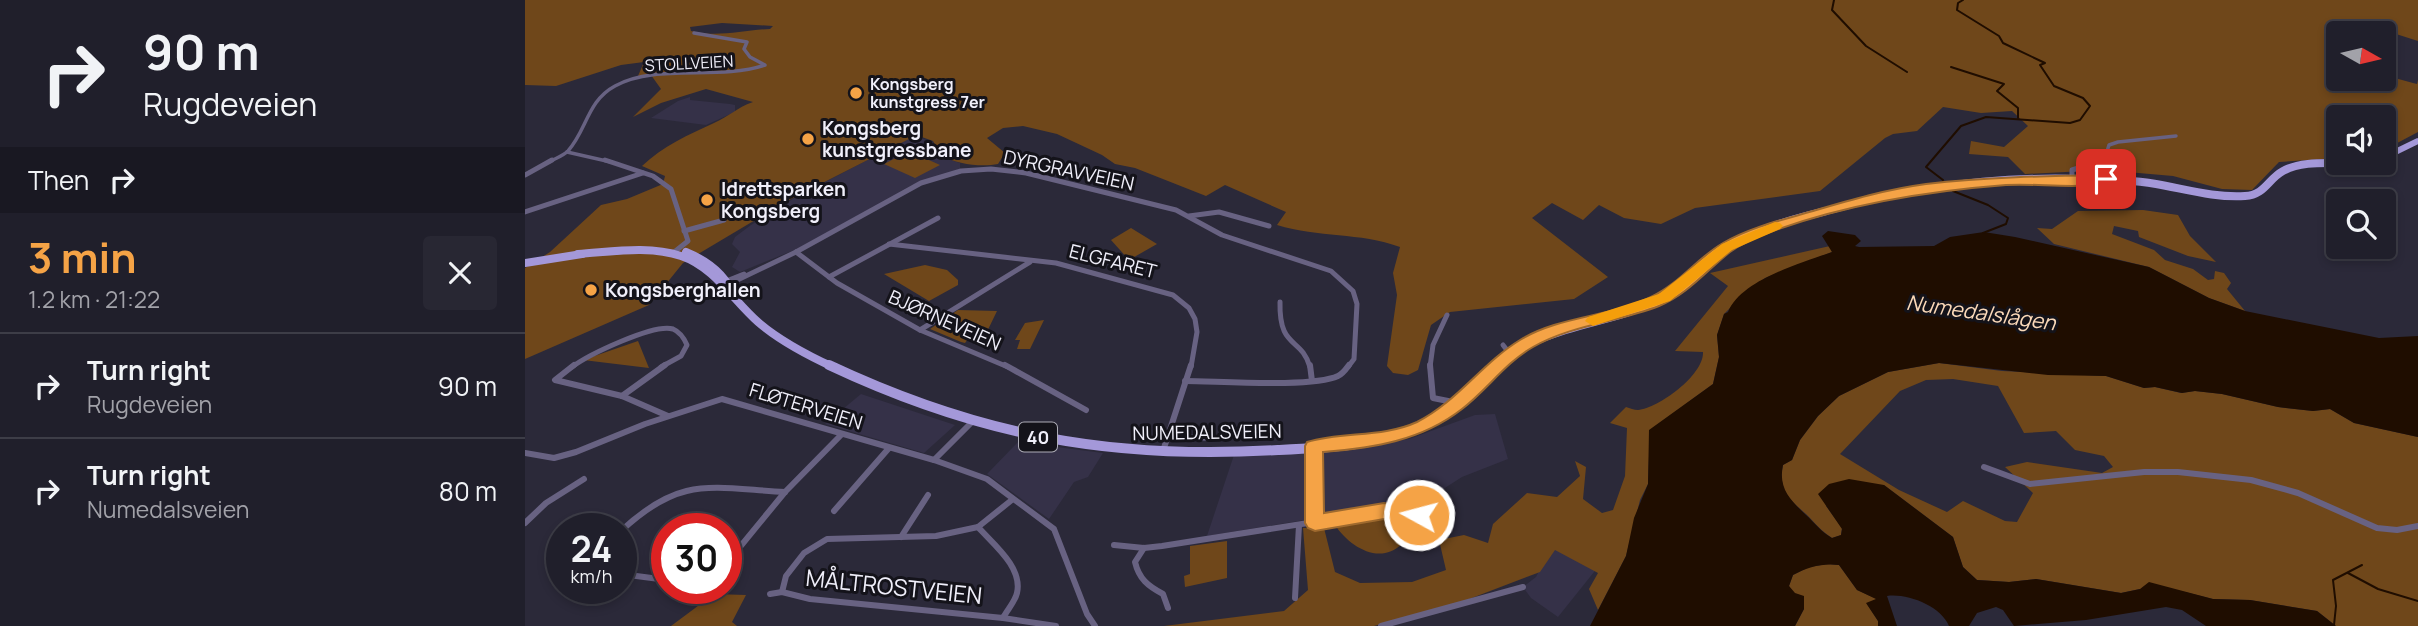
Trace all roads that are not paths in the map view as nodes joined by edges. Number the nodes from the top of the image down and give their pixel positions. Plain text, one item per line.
1 (694, 33) dead end
2 (2176, 136) dead end
3 (2418, 141) edge
4 (568, 152) junction
5 (2396, 152) edge
6 (2326, 165) edge
7 (643, 173) junction
8 (525, 175) edge
9 (2072, 179) junction
10 (525, 212) edge
11 (1189, 216) junction
12 (938, 218) dead end
13 (724, 220) dead end
14 (1269, 226) dead end
15 (684, 231) junction
16 (889, 244) junction
17 (675, 252) junction
18 (796, 253) junction
19 (579, 254) joint
20 (1031, 261) junction
21 (525, 263) edge
22 (829, 277) junction
23 (725, 284) junction
24 (1280, 302) dead end
25 (1447, 315) dead end
26 (920, 330) junction
27 (1503, 345) dead end
28 (1510, 354) junction
29 (1185, 381) junction
30 (1311, 381) junction
31 (622, 397) junction
32 (1448, 401) dead end
33 (1086, 410) dead end
34 (668, 416) junction
35 (974, 420) junction
36 (841, 435) junction
37 (1167, 437) junction
38 (1227, 439) dead end
39 (1314, 446) junction
40 (889, 448) junction
41 (525, 453) edge
42 (1162, 454) junction
43 (934, 460) junction
44 (1984, 467) dead end
45 (584, 479) dead end
46 (785, 492) junction
47 (928, 495) dead end
48 (1013, 499) junction
49 (834, 511) dead end
50 (1419, 515) dead end
51 (637, 516) edge
52 (525, 523) edge
53 (1315, 523) junction
54 (1299, 525) junction
55 (2418, 526) edge
56 (978, 527) junction
57 (901, 537) junction
58 (742, 544) edge
59 (1114, 545) dead end
60 (1144, 548) junction
61 (1523, 587) dead end
62 (782, 592) junction
63 (770, 594) dead end
64 (1295, 598) dead end
65 (1168, 608) dead end
66 (1003, 618) junction
67 (1056, 626) edge
68 (1095, 626) edge
69 (1381, 626) edge

1 - 4 street, STOLLVEIEN
2 - 9 street
3 - 5 main road
4 - 7 street
4 - 8 street
6 - 9 main road, NUMEDALSVEIEN / 40
7 - 10 street
7 - 15 street
9 - 28 main road, NUMEDALSVEIEN / 40
11 - 14 street, DYRGRAVVEIEN
11 - 18 street, DYRGRAVVEIEN
11 - 30 street, DYRGRAVVEIEN
12 - 16 street
13 - 15 street
15 - 17 street
16 - 20 street, ELGFARET
16 - 22 street
17 - 19 main road, NUMEDALSVEIEN / 40
17 - 23 main road, NUMEDALSVEIEN / 40
18 - 22 street, BJØRNEVEIEN
18 - 23 street, DYRGRAVVEIEN
19 - 21 main road, NUMEDALSVEIEN / 40
20 - 26 street
20 - 29 street, ELGFARET
22 - 26 street, BJØRNEVEIEN
23 - 35 main road, NUMEDALSVEIEN / 40
24 - 30 street
25 - 32 street
26 - 33 street, BJØRNEVEIEN
27 - 28 street
28 - 39 main road, NUMEDALSVEIEN / 40
29 - 30 street, DYRGRAVVEIEN
29 - 37 street, ELGFARET
31 - 31 street
31 - 34 street
34 - 36 street, FLØTERVEIEN
34 - 41 street, FLØTERVEIEN
35 - 42 main road, NUMEDALSVEIEN / 40
35 - 43 street
36 - 40 street, FLØTERVEIEN
36 - 46 street
37 - 38 street
37 - 42 street, ELGFARET
39 - 42 main road, NUMEDALSVEIEN / 40
39 - 53 street
40 - 43 street, FLØTERVEIEN
40 - 49 street
43 - 48 street, FLØTERVEIEN
44 - 55 street
45 - 52 street
46 - 51 street
46 - 58 street
47 - 57 street
48 - 56 street, MÅLTROSTVEIEN
48 - 68 street, FLØTERVEIEN
50 - 53 street
53 - 54 street
54 - 60 street
54 - 64 street
56 - 57 street, MÅLTROSTVEIEN
56 - 66 street, MÅLTROSTVEIEN
57 - 62 street, MÅLTROSTVEIEN
59 - 60 street
60 - 65 street
61 - 69 street
62 - 63 street, MÅLTROSTVEIEN
62 - 66 street, MÅLTROSTVEIEN
66 - 67 street, MÅLTROSTVEIEN

